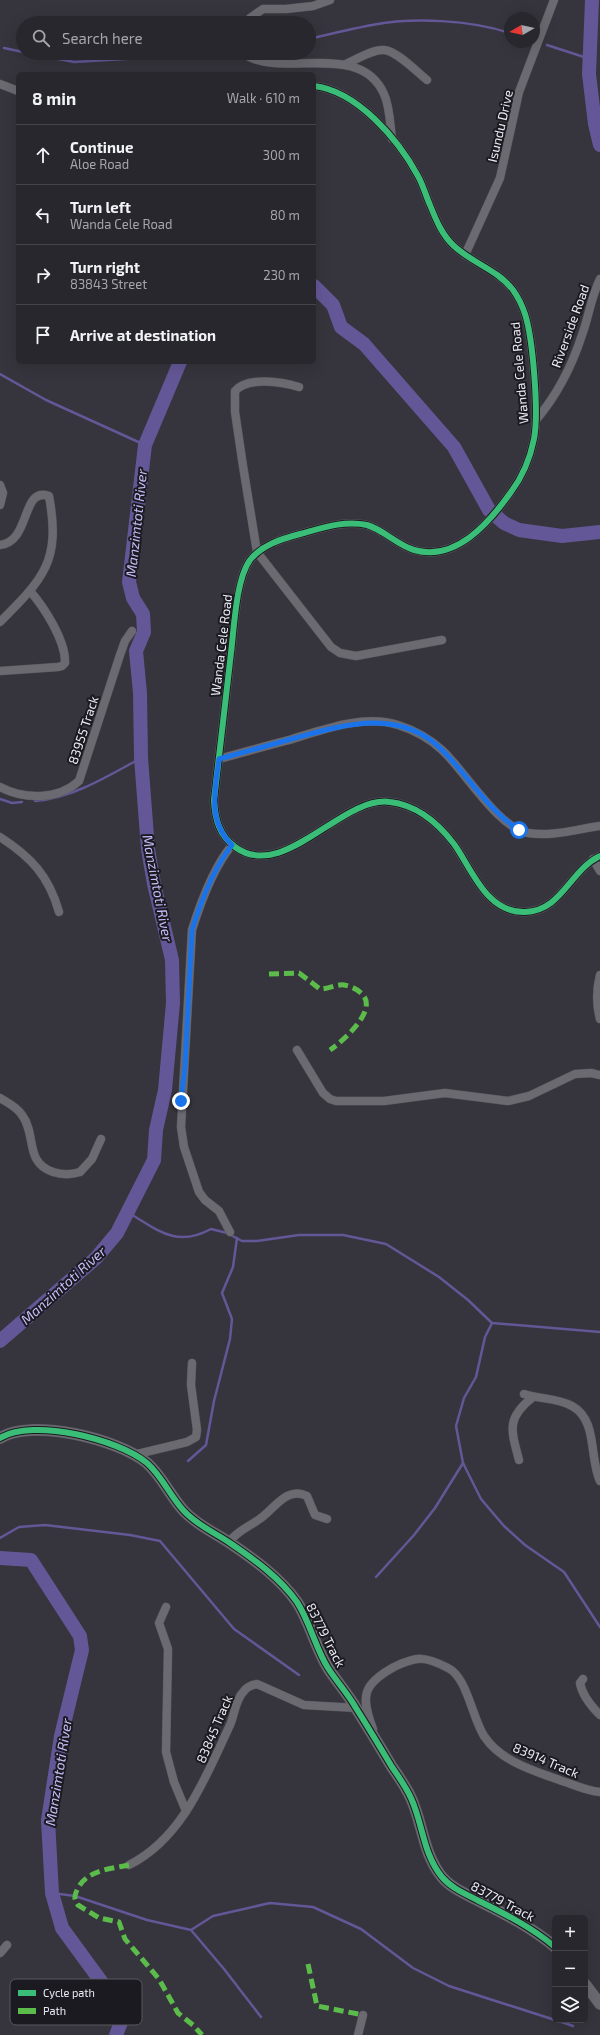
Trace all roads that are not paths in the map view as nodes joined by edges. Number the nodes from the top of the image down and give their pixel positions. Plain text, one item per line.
1 (330, 0) edge
2 (554, 0) edge
3 (253, 16) edge
4 (258, 60) edge
5 (346, 64) junction
6 (427, 80) dead end
7 (0, 84) edge
8 (316, 86) edge
9 (16, 90) edge
10 (392, 139) junction
11 (465, 255) junction
12 (600, 279) edge
13 (299, 387) dead end
14 (536, 420) junction
15 (0, 485) edge
16 (0, 505) edge
17 (0, 545) edge
18 (257, 552) junction
19 (30, 591) junction
20 (0, 622) edge
21 (132, 631) dead end
22 (442, 640) dead end
23 (0, 671) edge
24 (219, 759) junction
25 (0, 787) edge
26 (600, 826) edge
27 (0, 837) edge
28 (232, 845) junction
29 (597, 858) edge
30 (600, 871) edge
31 (59, 912) dead end
32 (600, 975) edge
33 (600, 1020) edge
34 (297, 1050) dead end
35 (600, 1068) edge
36 (591, 1073) junction
37 (600, 1075) edge
38 (0, 1098) edge
39 (101, 1139) dead end
40 (230, 1232) dead end
41 (192, 1363) dead end
42 (524, 1394) dead end
43 (533, 1396) junction
44 (0, 1438) edge
45 (133, 1455) junction
46 (519, 1460) dead end
47 (600, 1481) edge
48 (327, 1519) dead end
49 (229, 1542) junction
50 (166, 1607) dead end
51 (583, 1679) dead end
52 (357, 1708) junction
53 (600, 1715) edge
54 (381, 1748) junction
55 (600, 1792) edge
56 (186, 1811) junction
57 (129, 1865) dead end
58 (7, 1945) dead end
59 (552, 1945) edge
60 (0, 1953) edge
61 (587, 1987) edge
62 (600, 2004) edge
63 (363, 2015) dead end
64 (358, 2035) edge

1 - 3 street
2 - 11 street, Isundu Drive
4 - 5 street
5 - 6 street
5 - 10 street
7 - 9 street
8 - 10 street, Wanda Cele Road
10 - 11 street, Wanda Cele Road
11 - 14 street, Wanda Cele Road
12 - 14 street, Riverside Road
13 - 18 street
14 - 18 street, Wanda Cele Road
15 - 16 street
17 - 19 street
18 - 22 street
18 - 24 street, Wanda Cele Road
19 - 20 street
19 - 23 street
21 - 25 street, 83955 Track
24 - 26 street
24 - 28 street, Wanda Cele Road
27 - 31 street
28 - 29 street, Wanda Cele Road
28 - 40 street
29 - 30 street
32 - 33 street
34 - 36 street
35 - 36 street
36 - 37 street
38 - 39 street
41 - 45 street
42 - 43 street
43 - 46 street
43 - 47 street
44 - 45 street, 83779 Track
45 - 49 street, 83779 Track
48 - 49 street
49 - 52 street, 83779 Track
50 - 56 street
51 - 53 street
52 - 54 street, 83779 Track
52 - 56 street, 83845 Track
54 - 55 street, 83914 Track
54 - 59 street, 83779 Track
56 - 57 street, 83845 Track
58 - 60 street
61 - 62 street
63 - 64 street

